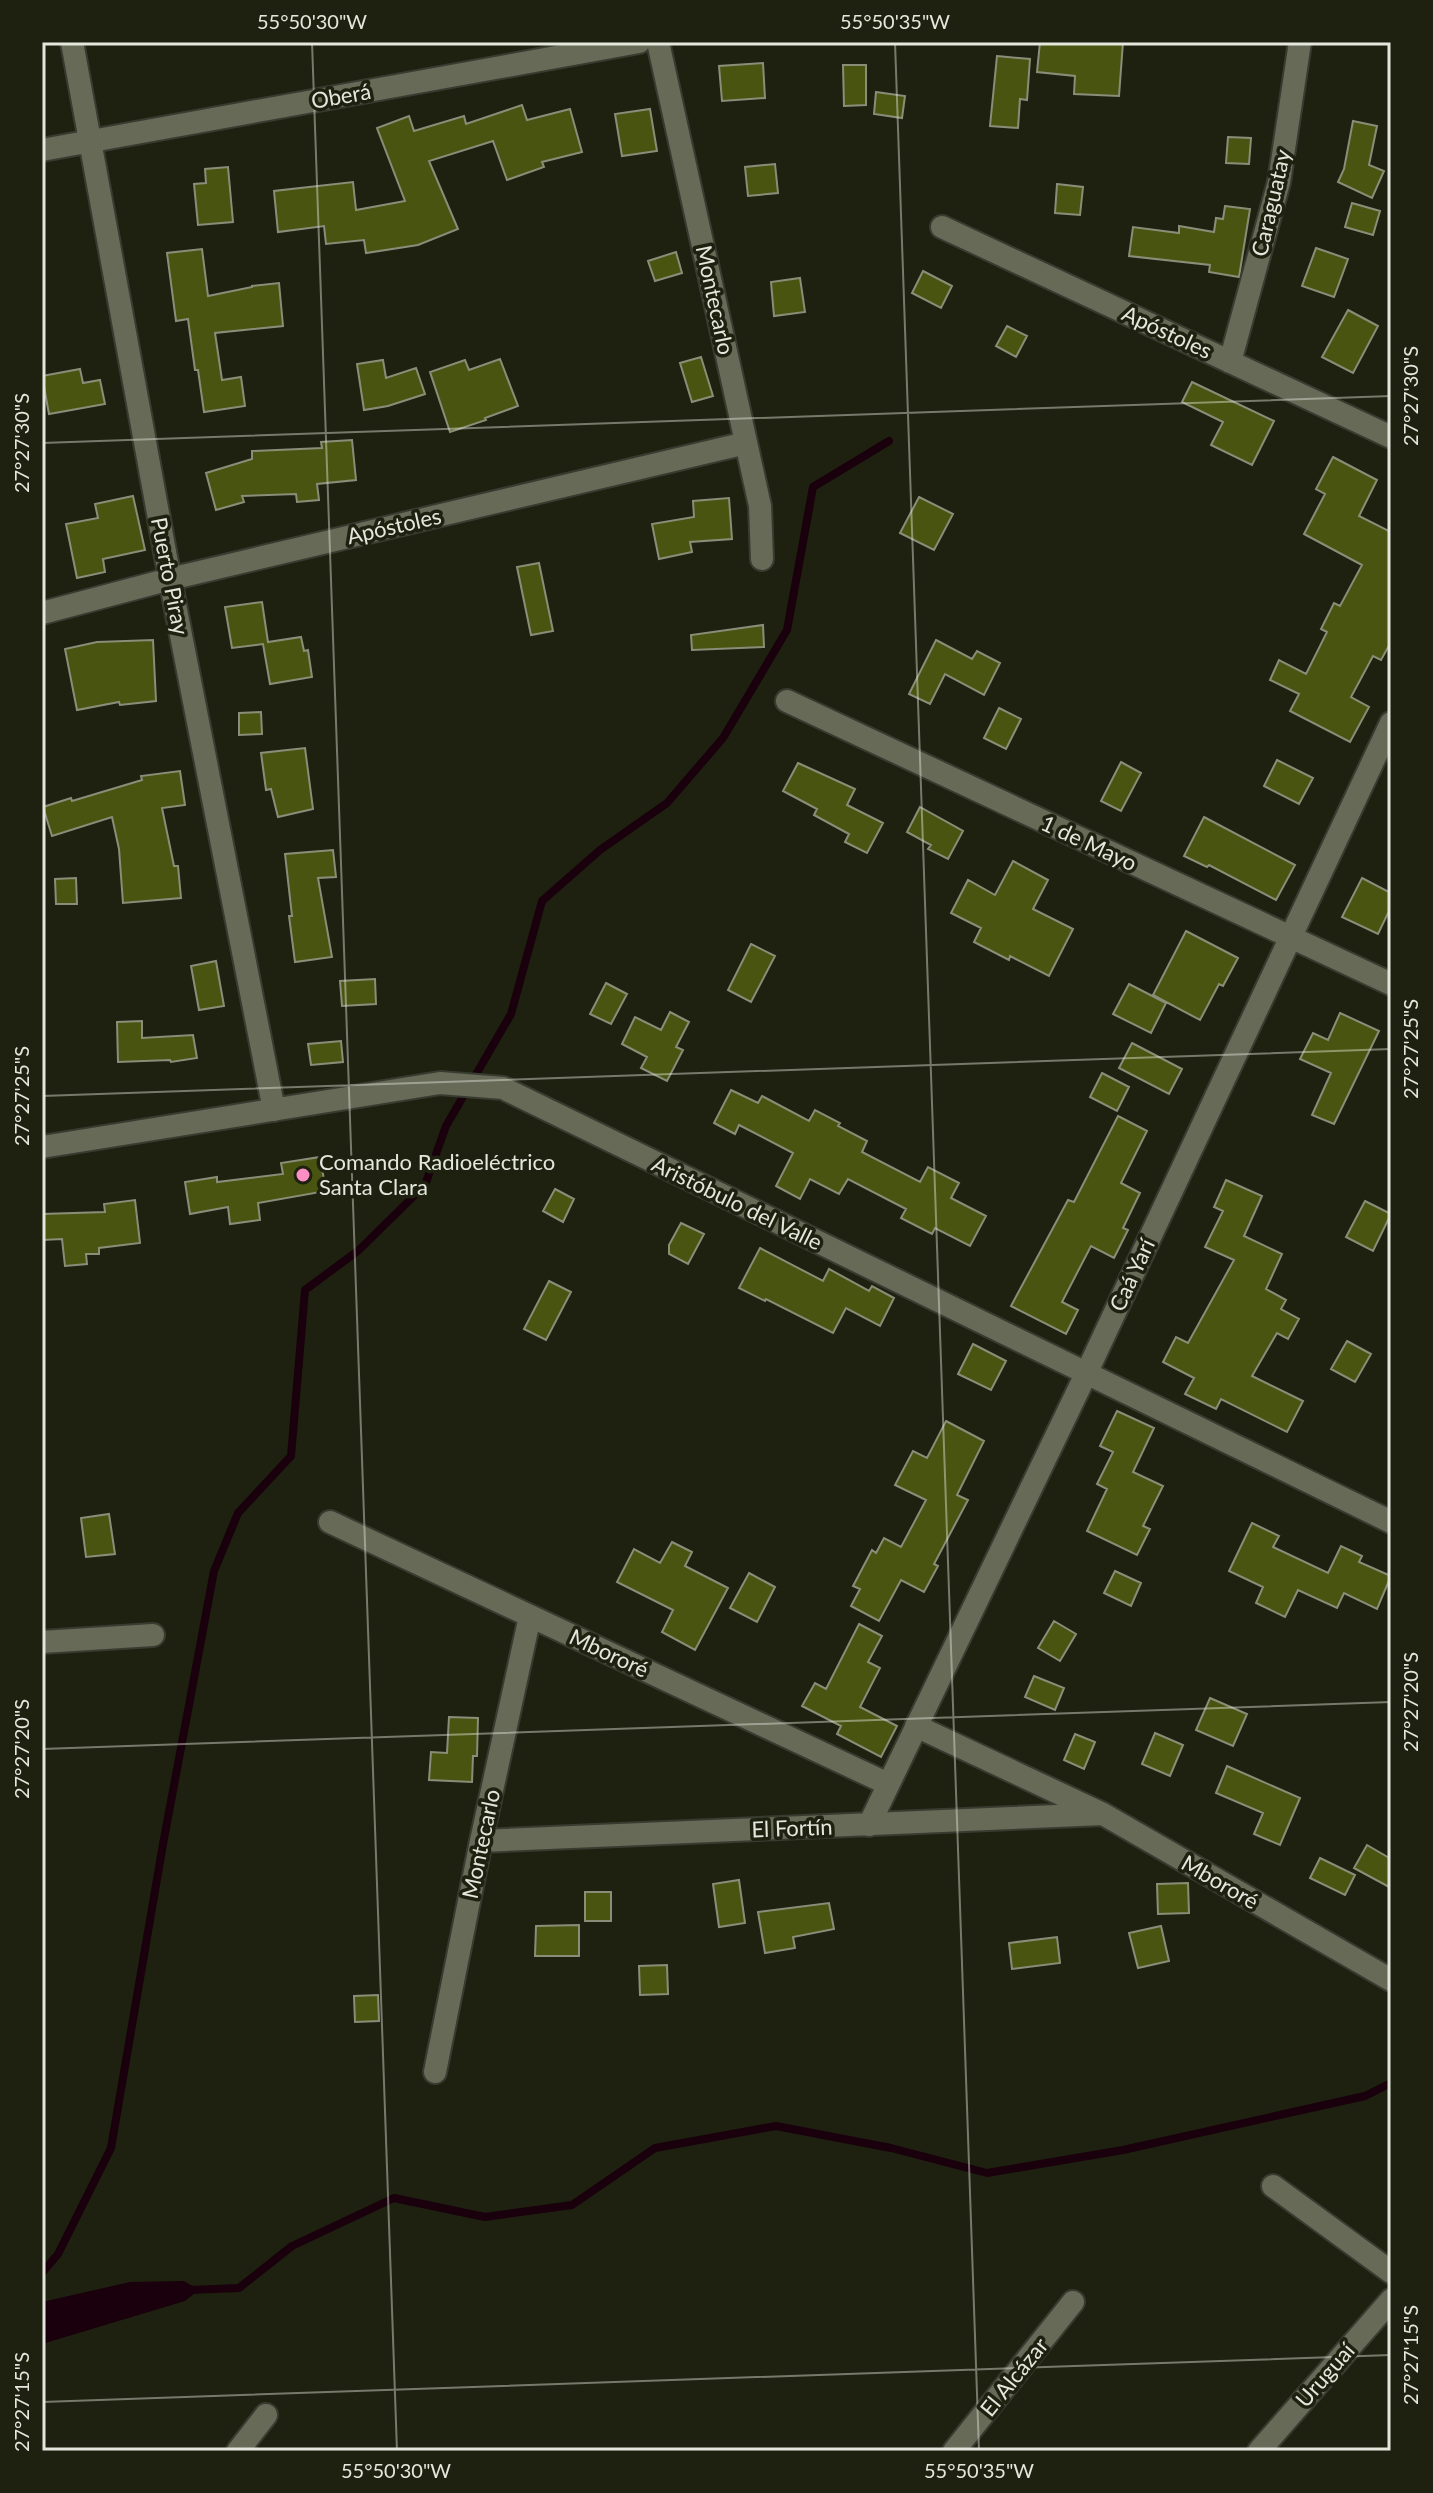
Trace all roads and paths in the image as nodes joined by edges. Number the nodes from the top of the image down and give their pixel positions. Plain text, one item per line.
1 (72, 42) edge
2 (639, 42) edge
3 (658, 42) edge
4 (1300, 42) edge
5 (90, 141) junction
6 (42, 150) edge
7 (942, 227) dead end
8 (1230, 362) junction
9 (1391, 437) edge
10 (746, 443) junction
11 (762, 559) dead end
12 (170, 579) junction
13 (42, 613) edge
14 (787, 701) dead end
15 (1391, 723) edge
16 (1290, 937) junction
17 (1391, 984) edge
18 (274, 1110) junction
19 (42, 1147) edge
20 (1086, 1374) junction
21 (330, 1522) dead end
22 (1391, 1522) edge
23 (530, 1616) junction
24 (153, 1635) dead end
25 (42, 1642) edge
26 (916, 1726) junction
27 (888, 1784) junction
28 (1103, 1814) junction
29 (869, 1825) junction
30 (481, 1841) junction
31 (1391, 1980) edge
32 (435, 2072) dead end
33 (1273, 2186) dead end
34 (1391, 2272) edge
35 (1391, 2300) edge
36 (1073, 2302) dead end
37 (266, 2415) dead end
38 (238, 2451) edge
39 (954, 2451) edge
40 (1259, 2451) edge

1 - 5 street, Puerto Piray
2 - 5 street, Oberá
3 - 10 street, Montecarlo
4 - 8 street, Caraguatay
5 - 6 street, Oberá
5 - 12 street, Puerto Piray
7 - 8 street, Apóstoles
8 - 9 street, Apóstoles
10 - 11 street, Montecarlo
10 - 12 street, Apóstoles
12 - 13 street, Apóstoles
12 - 18 street, Puerto Piray
14 - 16 street, 1 de Mayo
15 - 16 street, Caá Yarí
16 - 17 street, 1 de Mayo
16 - 20 street, Caá Yarí
18 - 19 street, Aristóbulo del Valle
18 - 20 street, Aristóbulo del Valle
20 - 22 street, Aristóbulo del Valle
20 - 26 street, Caá Yarí
21 - 23 street, Mbororé
23 - 27 street, Mbororé
23 - 30 street, Montecarlo
24 - 25 street
26 - 27 street, Caá Yarí
26 - 28 street, Mbororé
27 - 29 street, Caá Yarí
28 - 29 street, El Fortín
28 - 31 street, Mbororé
29 - 30 street, El Fortín
30 - 32 street, Montecarlo
33 - 34 street
35 - 40 street, Uruguaí
36 - 39 street, El Alcázar
37 - 38 street

